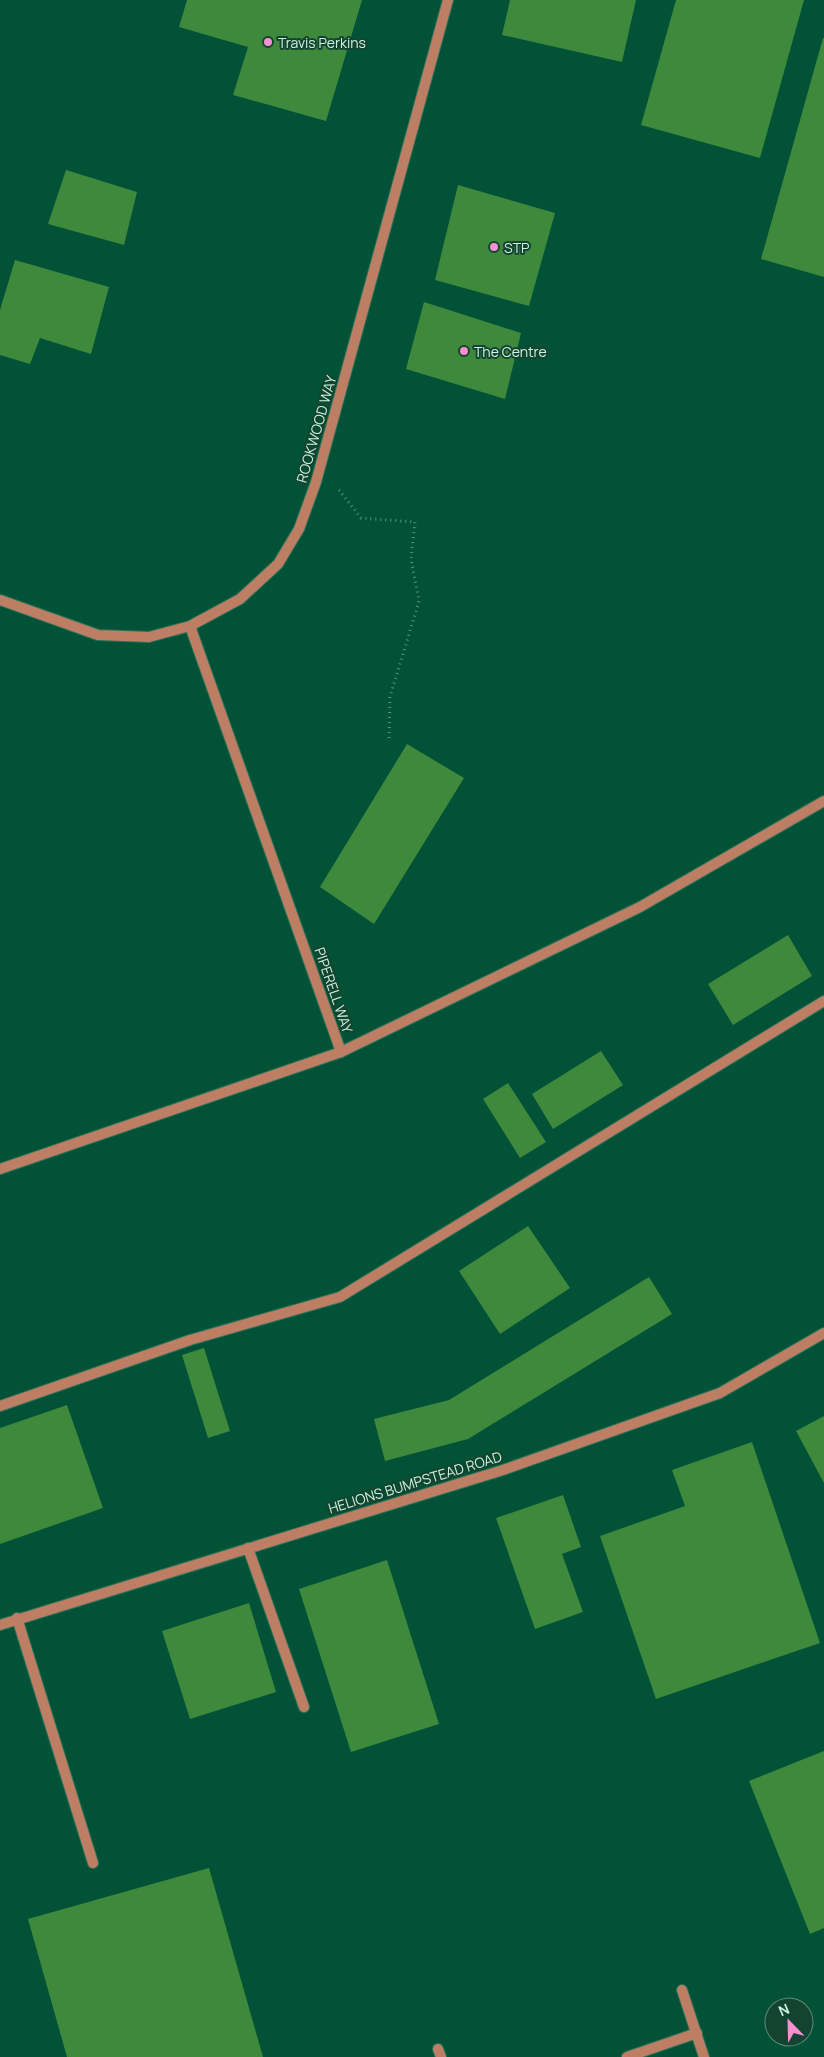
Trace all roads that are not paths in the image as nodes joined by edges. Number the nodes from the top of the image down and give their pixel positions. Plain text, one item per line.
1 (448, 0) edge
2 (0, 600) edge
3 (190, 626) junction
4 (824, 801) edge
5 (824, 1001) edge
6 (341, 1052) junction
7 (0, 1168) edge
8 (823, 1336) edge
9 (0, 1406) edge
10 (248, 1548) junction
11 (17, 1618) junction
12 (0, 1625) edge
13 (304, 1707) dead end
14 (93, 1863) dead end
15 (682, 1990) dead end
16 (697, 2034) junction
17 (626, 2057) edge
18 (704, 2057) edge

1 - 3 street, ROOKWOOD WAY
2 - 3 street, ROOKWOOD WAY
3 - 6 street, PIPERELL WAY
4 - 6 street
5 - 9 street
6 - 7 street, PIPERELL WAY
8 - 10 street, HELIONS BUMPSTEAD ROAD
10 - 11 street, HELIONS BUMPSTEAD ROAD
10 - 13 street
11 - 12 street, HELIONS BUMPSTEAD ROAD
11 - 14 street
15 - 16 street
16 - 17 street
16 - 18 street

